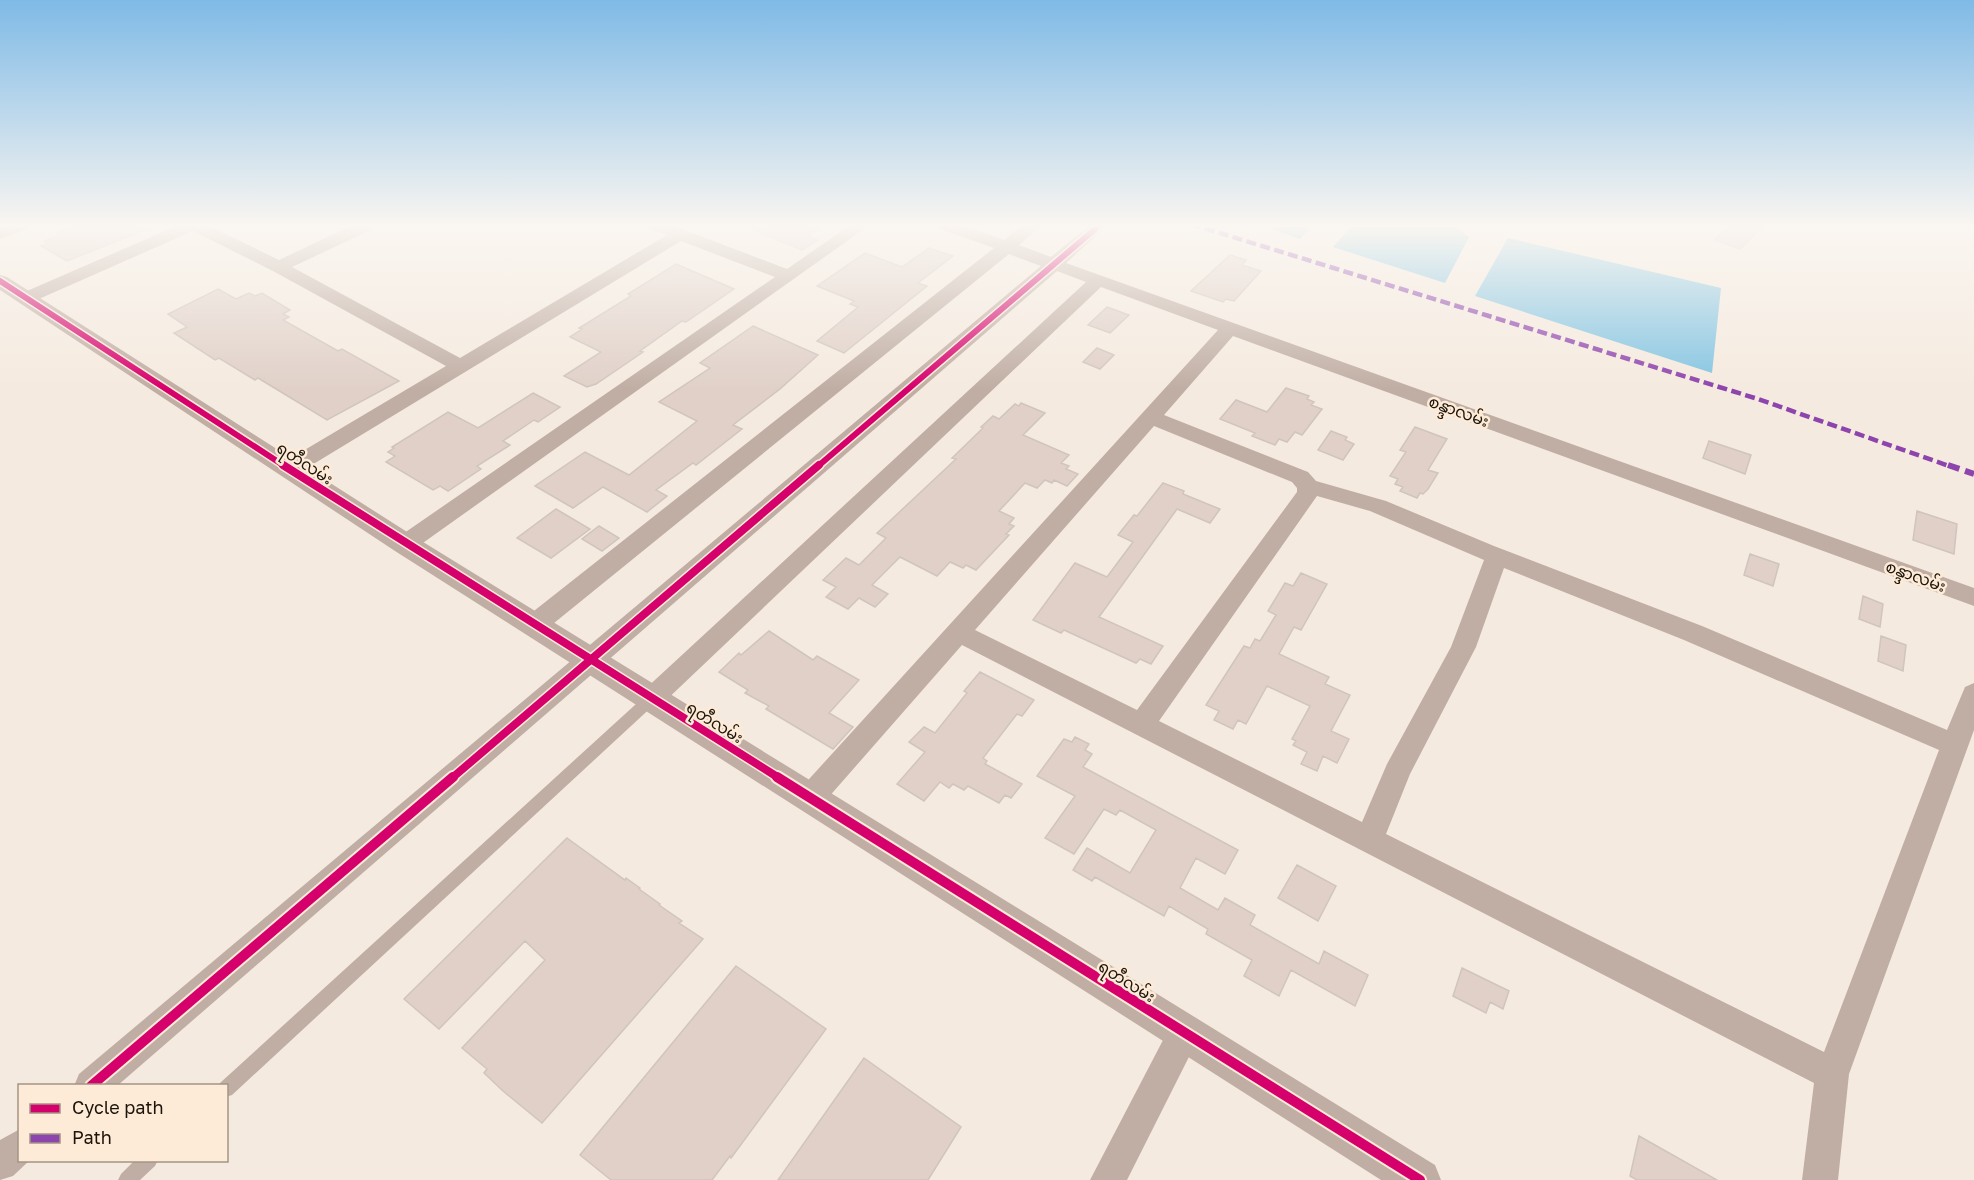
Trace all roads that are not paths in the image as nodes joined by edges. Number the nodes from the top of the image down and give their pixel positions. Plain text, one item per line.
1 (70, 279) edge
2 (301, 279) edge
3 (606, 279) edge
4 (785, 279) edge
5 (967, 279) edge
6 (1036, 279) edge
7 (1099, 279) joint
8 (0, 281) edge
9 (26, 298) junction
10 (1230, 328) junction
11 (461, 366) junction
12 (1150, 417) junction
13 (289, 469) junction
14 (1308, 486) junction
15 (405, 544) junction
16 (1497, 556) junction
17 (1974, 597) edge
18 (534, 625) junction
19 (958, 632) junction
20 (591, 661) junction
21 (1974, 694) edge
22 (652, 698) junction
23 (1141, 725) junction
24 (1955, 745) junction
25 (810, 798) junction
26 (1369, 840) junction
27 (1185, 1033) junction
28 (1833, 1074) junction
29 (93, 1084) edge
30 (228, 1087) edge
31 (18, 1148) edge
32 (0, 1162) edge
33 (148, 1162) edge
34 (127, 1180) edge
35 (1108, 1180) edge
36 (1420, 1180) edge
37 (1820, 1180) edge

1 - 9 street
2 - 11 street
3 - 11 street
4 - 15 street
5 - 18 street
6 - 20 street
7 - 10 street, စန္ဒာလမ်း
7 - 22 street
8 - 9 street, ရတီလမ်း
9 - 13 street, ရတီလမ်း
10 - 12 street
10 - 17 street, စန္ဒာလမ်း
11 - 13 street
12 - 14 street
12 - 19 street
13 - 15 street, ရတီလမ်း
14 - 16 street
14 - 23 street
15 - 18 street, ရတီလမ်း
16 - 24 street
16 - 26 street
18 - 20 street, ရတီလမ်း
19 - 23 street
19 - 25 street
20 - 22 street, ရတီလမ်း
20 - 29 street
21 - 24 street
22 - 25 street, ရတီလမ်း
22 - 30 lane
23 - 26 street
24 - 28 street
25 - 27 street, ရတီလမ်း
26 - 28 street
27 - 35 street
27 - 36 street, ရတီလမ်း
28 - 37 street
31 - 32 street
33 - 34 lane

